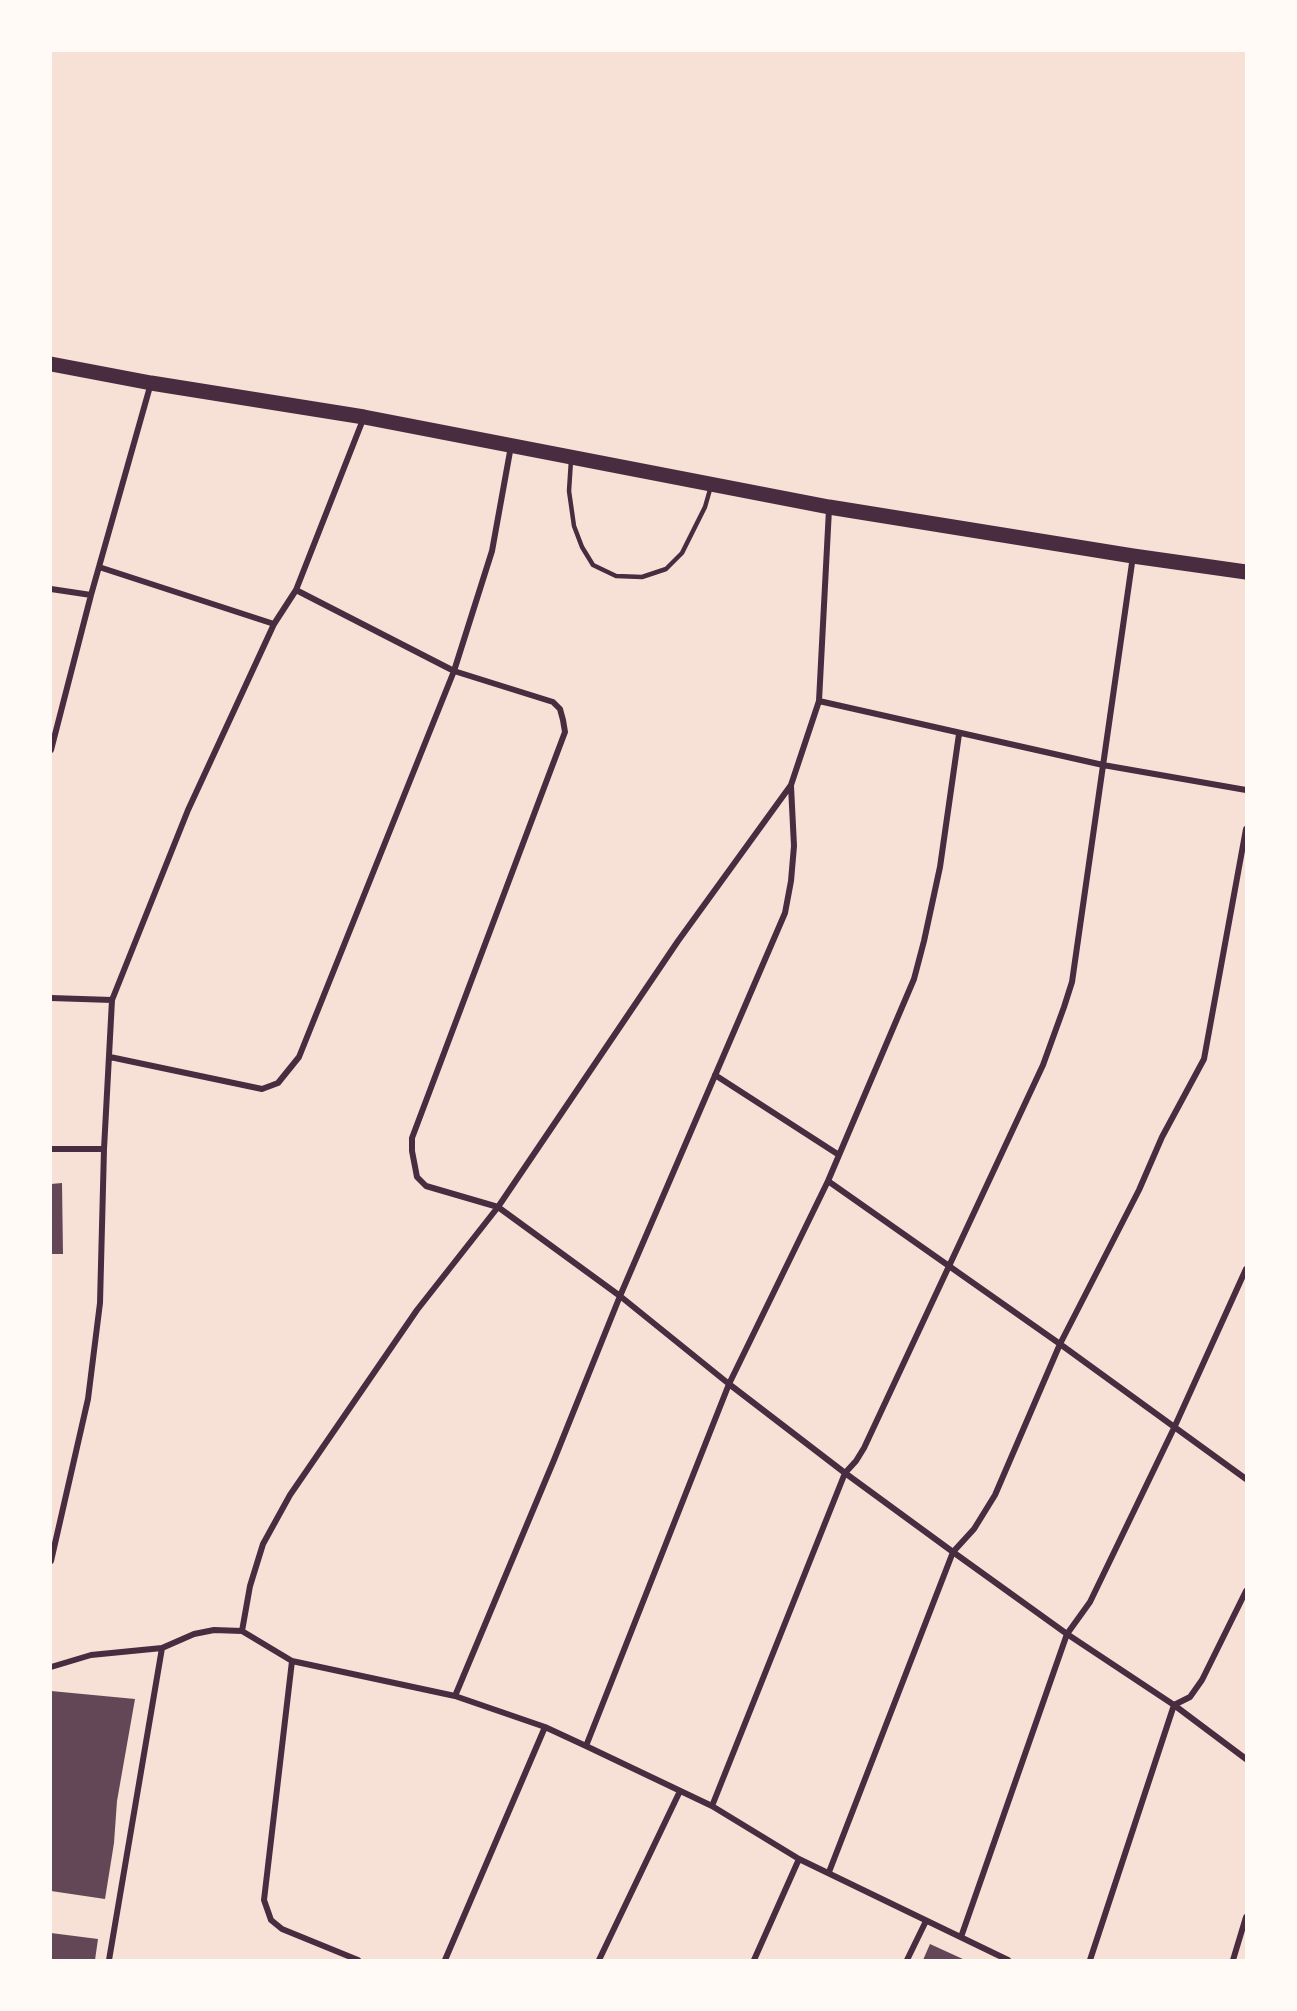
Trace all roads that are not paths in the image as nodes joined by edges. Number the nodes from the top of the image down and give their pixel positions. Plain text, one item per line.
1 (51, 364) edge
2 (151, 383) junction
3 (364, 417) junction
4 (511, 446) junction
5 (572, 458) junction
6 (711, 485) junction
7 (829, 507) junction
8 (1133, 556) junction
9 (99, 567) junction
10 (1246, 572) edge
11 (51, 588) edge
12 (296, 590) junction
13 (92, 595) junction
14 (274, 624) junction
15 (454, 671) junction
16 (819, 701) junction
17 (959, 734) junction
18 (51, 750) edge
19 (1103, 765) junction
20 (791, 785) junction
21 (1246, 790) edge
22 (1246, 829) edge
23 (51, 998) edge
24 (112, 1000) junction
25 (110, 1057) junction
26 (715, 1075) junction
27 (51, 1149) edge
28 (104, 1149) junction
29 (839, 1155) junction
30 (828, 1181) junction
31 (498, 1207) junction
32 (948, 1266) junction
33 (1246, 1269) edge
34 (620, 1296) junction
35 (1060, 1344) junction
36 (729, 1384) junction
37 (1174, 1428) junction
38 (845, 1473) junction
39 (1246, 1479) edge
40 (953, 1552) junction
41 (51, 1561) edge
42 (1246, 1591) edge
43 (242, 1631) junction
44 (1067, 1634) junction
45 (162, 1648) junction
46 (292, 1661) junction
47 (51, 1667) edge
48 (455, 1696) junction
49 (1174, 1705) junction
50 (545, 1727) junction
51 (586, 1746) junction
52 (1246, 1759) edge
53 (680, 1791) junction
54 (712, 1806) junction
55 (799, 1859) junction
56 (829, 1872) junction
57 (1246, 1917) edge
58 (926, 1921) junction
59 (961, 1937) junction
60 (110, 1960) edge
61 (358, 1960) edge
62 (445, 1960) edge
63 (599, 1960) edge
64 (754, 1960) edge
65 (908, 1960) edge
66 (1008, 1960) edge
67 (1090, 1960) edge
68 (1233, 1960) edge

1 - 2 main road
2 - 3 main road
2 - 9 street
3 - 4 main road
3 - 12 street
4 - 5 main road
4 - 15 street
5 - 6 main road
5 - 6 lane
6 - 7 main road
7 - 8 main road
7 - 16 street
8 - 10 main road
8 - 19 street
9 - 13 street
9 - 14 street
11 - 13 street
12 - 14 street
12 - 15 street
13 - 18 street
14 - 24 street
15 - 25 street
15 - 31 street
16 - 17 street
16 - 20 street
17 - 19 street
17 - 29 street
19 - 21 street
19 - 32 street
20 - 26 street
20 - 31 street
22 - 35 street
23 - 24 street
24 - 25 street
25 - 28 street
26 - 29 street
26 - 34 street
27 - 28 street
28 - 41 street
29 - 30 street
30 - 32 street
30 - 36 street
31 - 34 street
31 - 43 street
32 - 35 street
32 - 38 street
33 - 37 street
34 - 36 street
34 - 48 street
35 - 37 street
35 - 40 street
36 - 38 street
36 - 51 street
37 - 39 street
37 - 44 street
38 - 40 street
38 - 54 street
40 - 44 street
40 - 56 street
42 - 49 street
43 - 45 street
43 - 46 street
44 - 49 street
44 - 59 street
45 - 47 street
45 - 60 street
46 - 48 street
46 - 61 street
48 - 50 street
49 - 52 street
49 - 67 street
50 - 51 street
50 - 62 street
51 - 53 street
53 - 54 street
53 - 63 street
54 - 55 street
55 - 56 street
55 - 64 street
56 - 58 street
57 - 68 street
58 - 59 street
58 - 65 street
59 - 66 street

